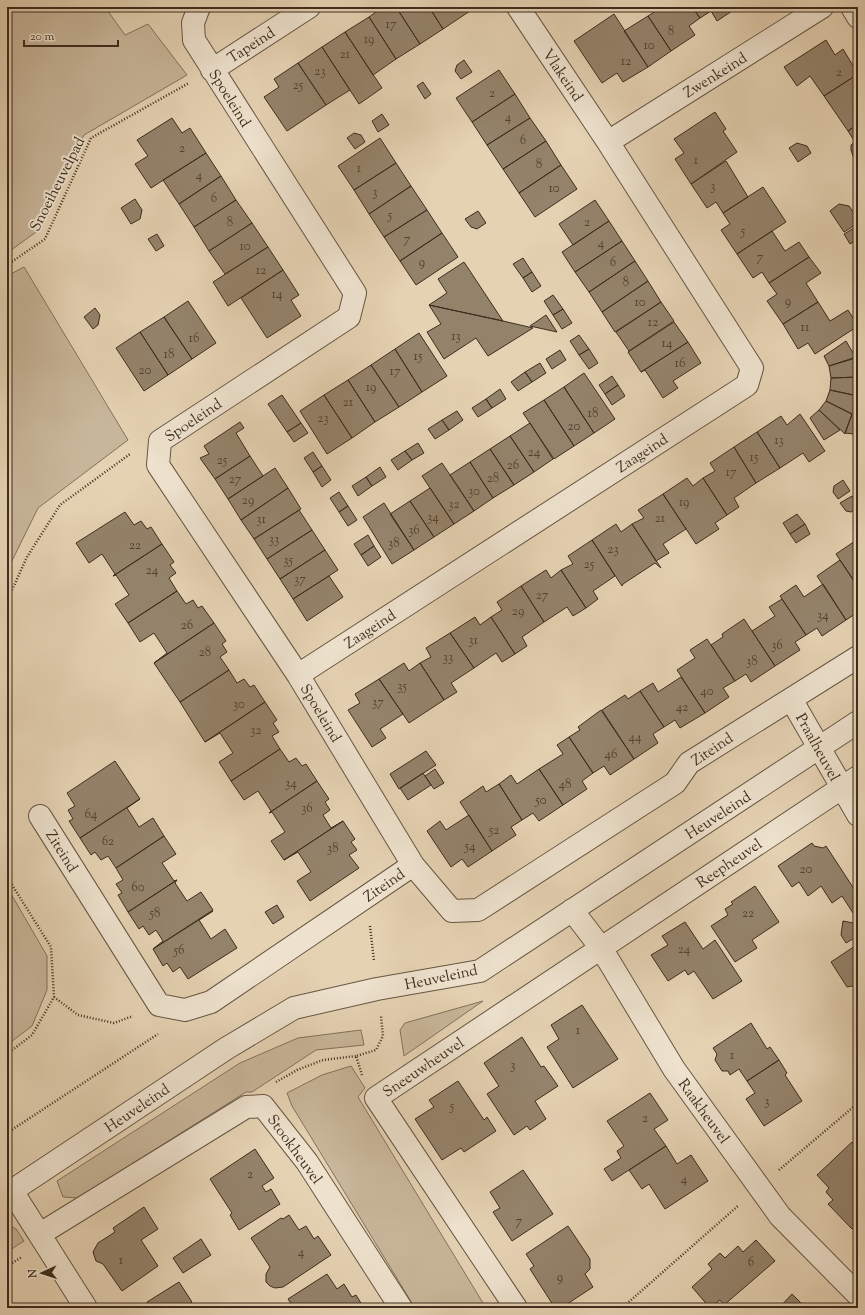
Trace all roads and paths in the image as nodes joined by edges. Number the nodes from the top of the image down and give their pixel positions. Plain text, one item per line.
1 (199, 7) edge
2 (309, 7) edge
3 (518, 7) edge
4 (822, 7) edge
5 (852, 7) edge
6 (858, 17) edge
7 (212, 70) junction
8 (608, 142) junction
9 (7, 265) edge
10 (160, 441) junction
11 (7, 600) edge
12 (858, 657) edge
13 (298, 675) junction
14 (791, 699) junction
15 (858, 722) edge
16 (819, 748) junction
17 (850, 783) edge
18 (858, 815) edge
19 (40, 816) dead end
20 (413, 865) junction
21 (7, 877) edge
22 (572, 910) junction
23 (601, 948) junction
24 (54, 997) junction
25 (159, 1005) junction
26 (185, 1010) junction
27 (7, 1054) edge
28 (356, 1056) dead end
29 (263, 1106) junction
30 (7, 1133) edge
31 (10, 1192) edge
32 (40, 1234) junction
33 (858, 1295) edge
34 (86, 1308) edge
35 (400, 1308) edge
36 (516, 1308) edge

1 - 7 street, Spoeleind
2 - 7 street, Tapeind
3 - 8 street, Vlakeind
4 - 8 street, Zwenkeind
5 - 6 street
7 - 9 path, Snoeiheuvelpad
7 - 10 street, Spoeleind
8 - 13 street, Zaageind
10 - 11 path
10 - 13 street, Spoeleind
12 - 14 street, Ziteind
13 - 20 street, Spoeleind
14 - 16 street, Praalheuvel
14 - 20 street, Ziteind
15 - 16 street, Heuveleind
16 - 17 street, Praalheuvel
16 - 22 street, Heuveleind
17 - 18 street, Praalheuvel
17 - 23 street, Reepheuvel
19 - 25 street, Ziteind
20 - 26 street, Ziteind
21 - 24 path
22 - 23 street, Raakheuvel
22 - 31 street, Heuveleind
23 - 33 street, Raakheuvel
23 - 36 street, Sneeuwheuvel
24 - 25 path
24 - 27 path
25 - 26 street, Ziteind
26 - 30 path
28 - 29 path
29 - 32 street, Stookheuvel
29 - 35 street, Stookheuvel
31 - 32 street
32 - 34 street

